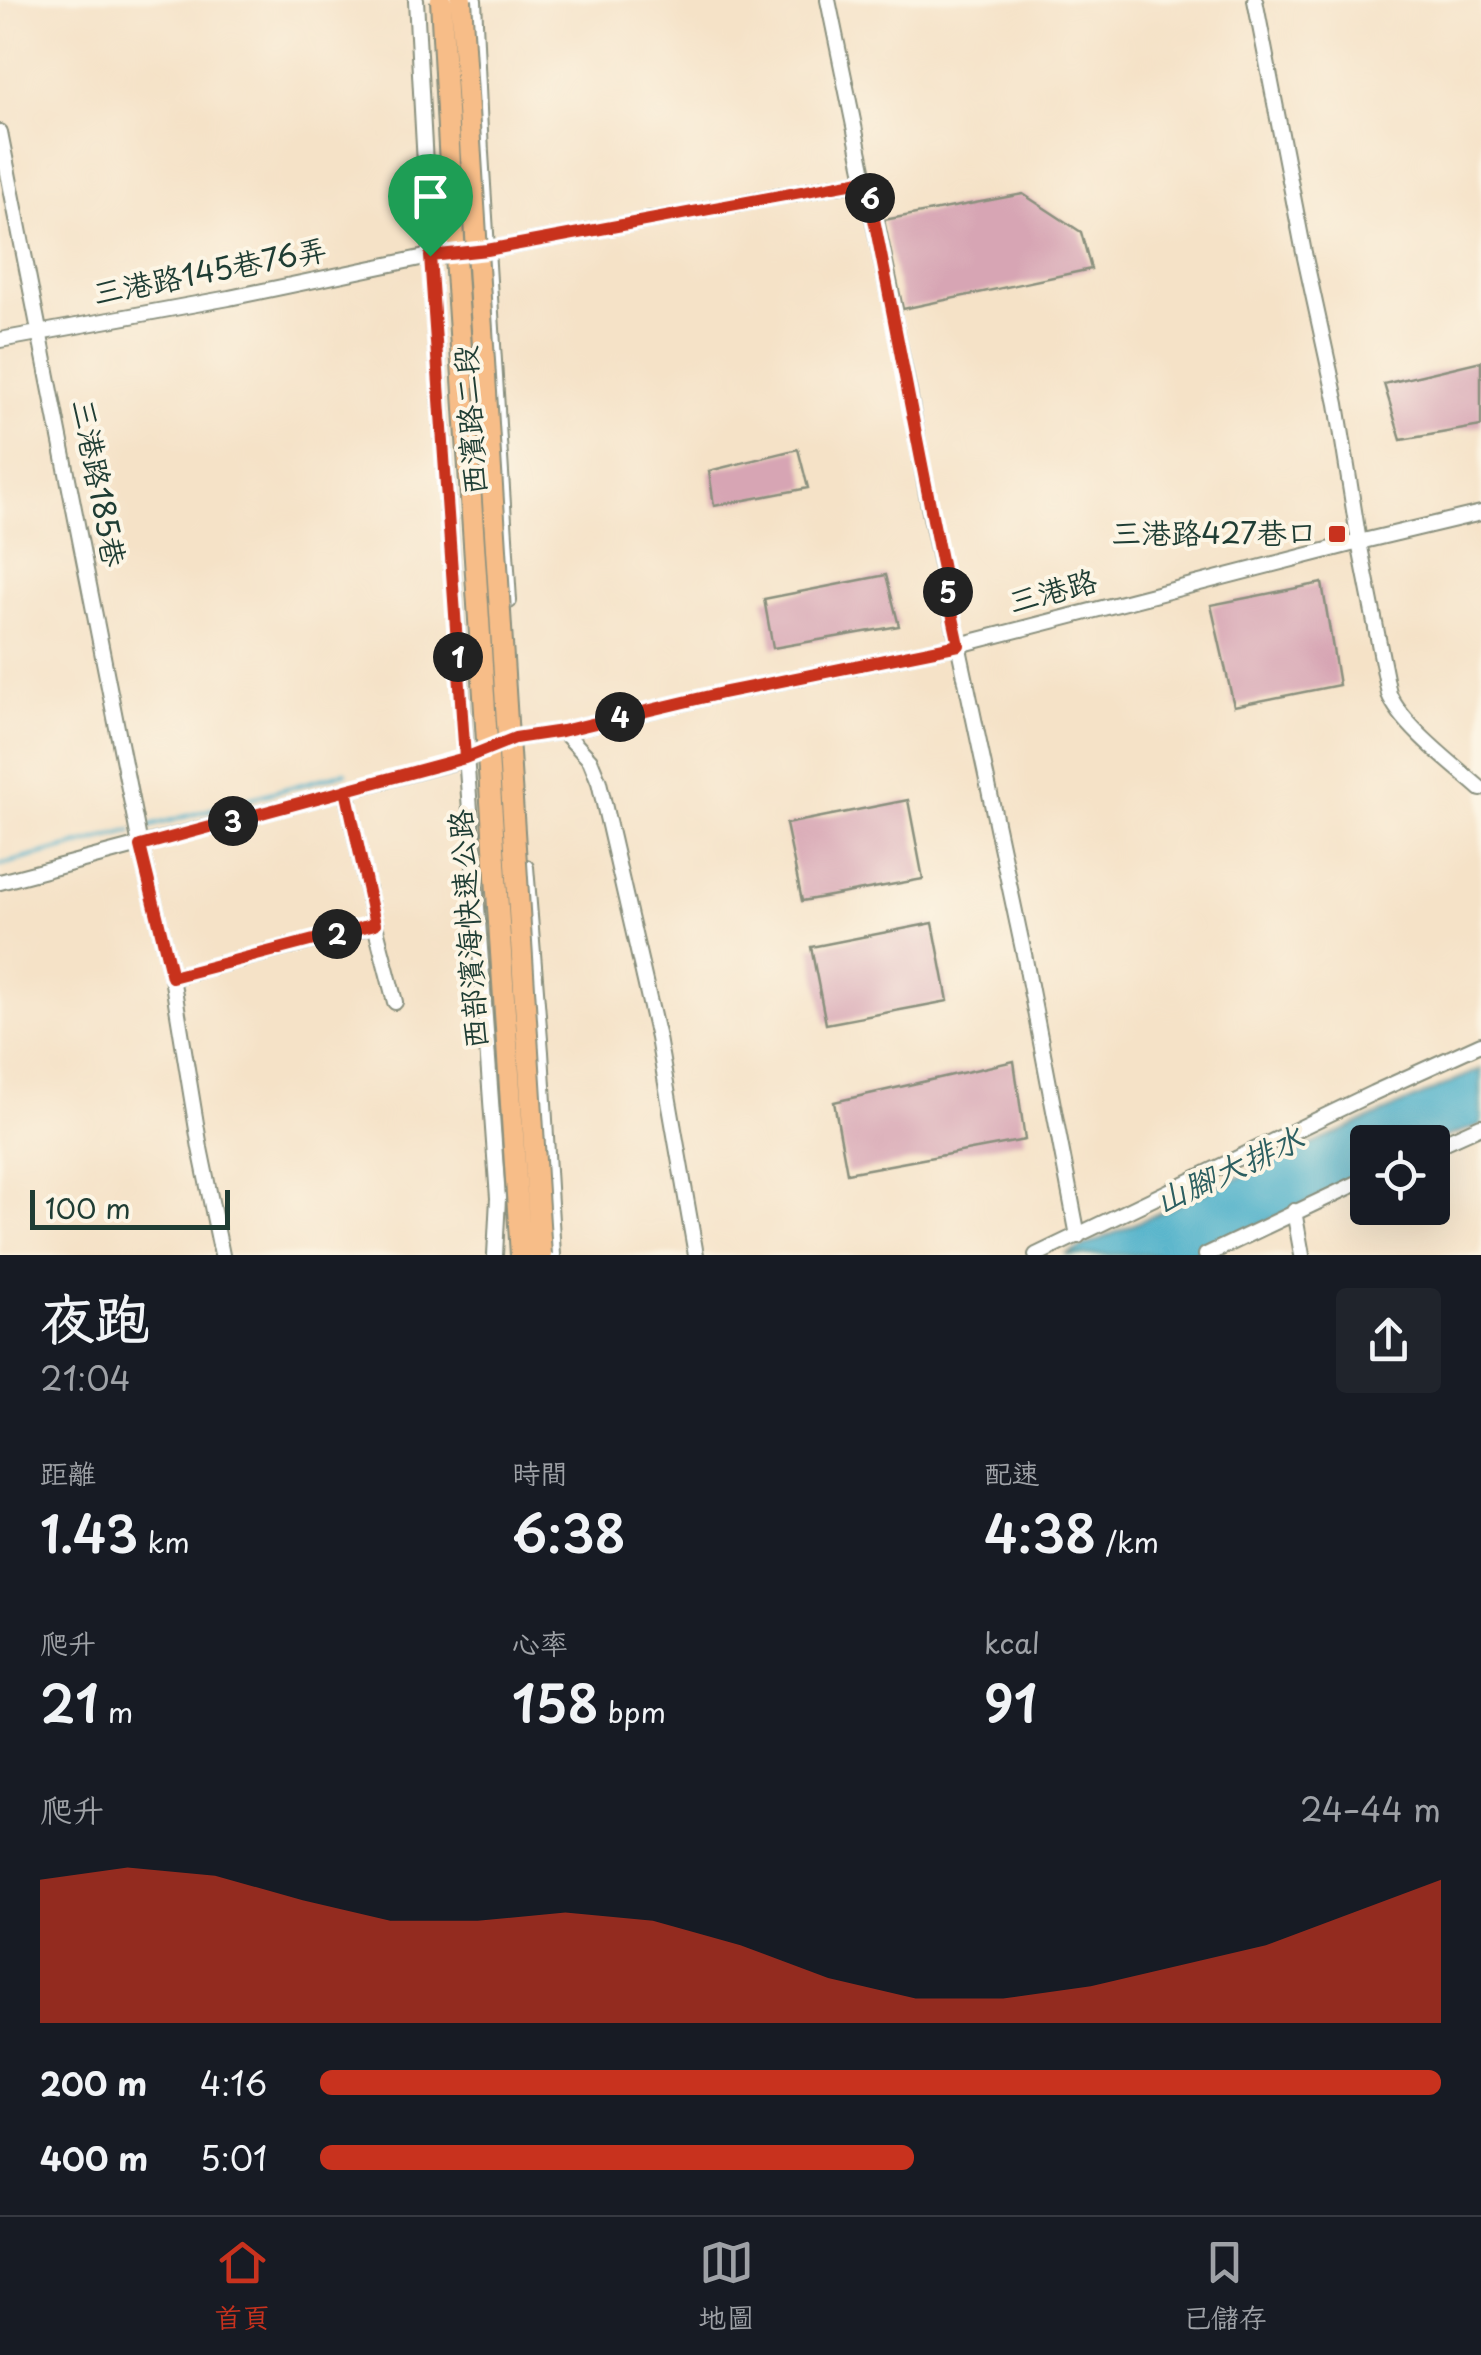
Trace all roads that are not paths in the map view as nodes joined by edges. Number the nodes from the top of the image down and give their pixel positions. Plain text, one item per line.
1 (416, 0) edge
2 (441, 0) edge
3 (461, 0) edge
4 (474, 0) edge
5 (828, 0) edge
6 (1255, 0) edge
7 (0, 132) edge
8 (866, 180) junction
9 (6, 198) edge
10 (487, 250) junction
11 (430, 256) junction
12 (39, 332) junction
13 (0, 340) edge
14 (1481, 513) edge
15 (1358, 542) junction
16 (959, 645) junction
17 (562, 731) junction
18 (515, 738) junction
19 (465, 758) junction
20 (1481, 789) edge
21 (346, 790) junction
22 (140, 846) junction
23 (0, 882) edge
24 (375, 924) junction
25 (172, 977) junction
26 (395, 1002) dead end
27 (1481, 1044) edge
28 (1481, 1126) edge
29 (1450, 1140) edge
30 (1350, 1186) edge
31 (1294, 1211) junction
32 (1078, 1236) junction
33 (222, 1255) edge
34 (495, 1255) edge
35 (522, 1255) edge
36 (541, 1255) edge
37 (553, 1255) edge
38 (696, 1255) edge
39 (1036, 1255) edge
40 (1206, 1255) edge
41 (1302, 1255) edge

1 - 11 street, 西濱路二段
2 - 35 highway, 西部濱海快速公路, bridge
3 - 36 highway, 西部濱海快速公路, bridge
4 - 10 street, 西濱路二段
5 - 8 street
6 - 15 street
7 - 9 street, 三港路185巷
8 - 10 street, 三港路145巷76弄
8 - 16 street
9 - 12 street, 三港路185巷
10 - 11 street, 三港路145巷76弄
10 - 18 street, 西濱路二段
11 - 12 street, 三港路145巷76弄
11 - 19 street, 西濱路二段
12 - 13 street, 三港路145巷76弄
12 - 22 street, 三港路185巷
14 - 15 street, 三港路
15 - 16 street, 三港路
15 - 20 street
16 - 17 street, 三港路
16 - 32 street
17 - 18 street, 三港路
17 - 38 street
18 - 19 street, 三港路
18 - 37 street, 西濱路二段
19 - 21 street, 三港路
19 - 34 street, 西濱路二段
21 - 22 street, 三港路
21 - 24 street
22 - 23 street, 三港路
22 - 25 street, 三港路185巷
24 - 25 street
24 - 26 street
25 - 33 street, 三港路185巷
27 - 32 street
28 - 29 street
30 - 31 street
31 - 40 street
31 - 41 street
32 - 39 street

